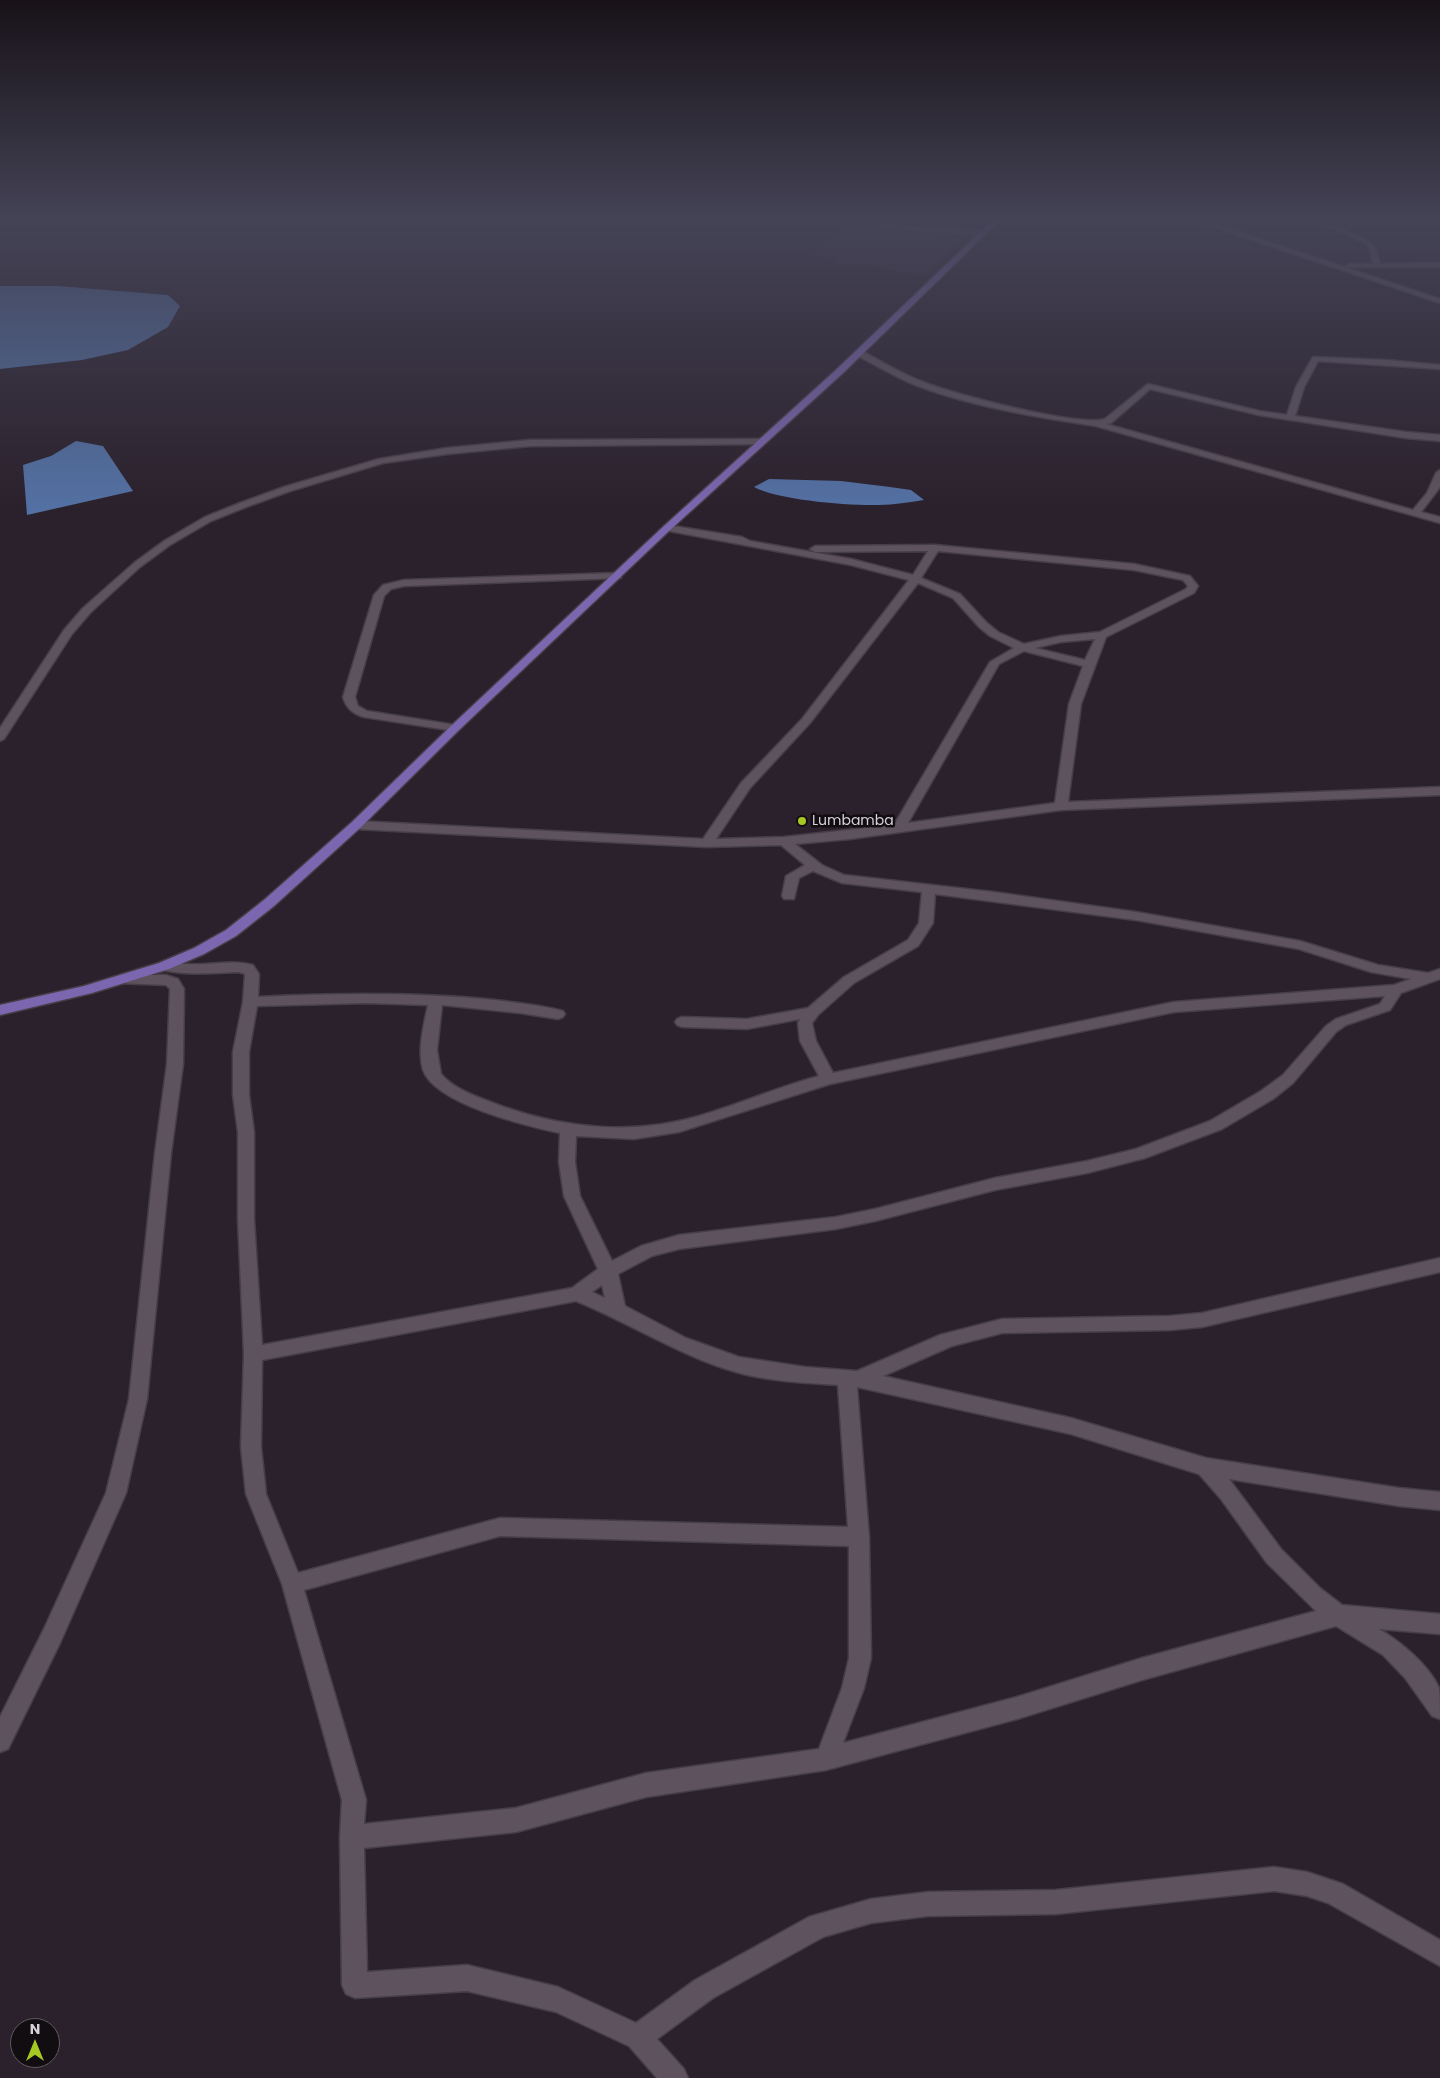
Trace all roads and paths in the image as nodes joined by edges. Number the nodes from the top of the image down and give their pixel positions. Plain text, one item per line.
1 (897, 317) edge
2 (859, 353) junction
3 (1440, 367) edge
4 (1290, 418) junction
5 (1097, 424) junction
6 (1440, 438) edge
7 (761, 442) junction
8 (1440, 473) edge
9 (1416, 512) junction
10 (1440, 520) edge
11 (667, 528) junction
12 (734, 539) junction
13 (935, 548) junction
14 (815, 550) junction
15 (841, 559) junction
16 (616, 576) junction
17 (916, 577) junction
18 (1102, 635) junction
19 (1022, 648) junction
20 (1089, 664) junction
21 (455, 728) junction
22 (0, 737) edge
23 (1440, 791) edge
24 (1061, 806) junction
25 (356, 825) junction
26 (899, 828) junction
27 (784, 841) junction
28 (707, 843) junction
29 (813, 866) junction
30 (929, 889) junction
31 (789, 896) dead end
32 (164, 966) junction
33 (1434, 976) edge
34 (121, 980) junction
35 (1396, 990) junction
36 (436, 999) junction
37 (250, 1002) junction
38 (0, 1010) edge
39 (813, 1012) junction
40 (558, 1014) dead end
41 (682, 1022) dead end
42 (828, 1079) junction
43 (568, 1130) junction
44 (1440, 1265) edge
45 (608, 1271) junction
46 (577, 1294) junction
47 (617, 1310) junction
48 (254, 1354) junction
49 (852, 1379) junction
50 (1206, 1467) junction
51 (1440, 1501) edge
52 (860, 1538) junction
53 (292, 1584) junction
54 (1338, 1615) junction
55 (1440, 1624) edge
56 (1440, 1708) edge
57 (0, 1741) edge
58 (826, 1758) junction
59 (352, 1837) junction
60 (1440, 1954) edge
61 (638, 2037) junction
62 (675, 2078) edge

1 - 2 main road
2 - 5 street
2 - 7 main road
3 - 4 street
4 - 5 street
4 - 6 street
5 - 9 street
7 - 11 main road
7 - 22 street
8 - 9 street
9 - 10 street
11 - 12 street
11 - 16 main road
12 - 14 street
12 - 15 street
13 - 14 street
13 - 17 street
13 - 18 street
14 - 15 street
15 - 17 street
16 - 21 main road
16 - 21 street
17 - 19 street
17 - 28 street
18 - 19 street
18 - 20 street
19 - 20 street
19 - 26 street
20 - 24 street
21 - 25 main road
23 - 24 street
24 - 26 street
25 - 28 street
25 - 32 main road
26 - 27 street
27 - 28 street
27 - 29 street
29 - 30 street
29 - 31 street
30 - 33 street
30 - 39 street
32 - 34 main road
32 - 37 street
33 - 35 street
34 - 38 main road
34 - 57 street
35 - 42 street
35 - 45 street
36 - 37 street
36 - 40 street
36 - 43 street
37 - 48 street
39 - 41 street
39 - 42 street
42 - 43 street
43 - 45 street
44 - 49 street
45 - 46 street
45 - 47 street
46 - 47 street
46 - 48 street
47 - 49 street
48 - 53 street
49 - 50 street
49 - 52 street
50 - 51 street
50 - 54 street
52 - 53 street
52 - 58 street
53 - 59 street
54 - 55 street
54 - 56 street
54 - 58 street
58 - 59 street
59 - 61 street
60 - 61 street
61 - 62 street

